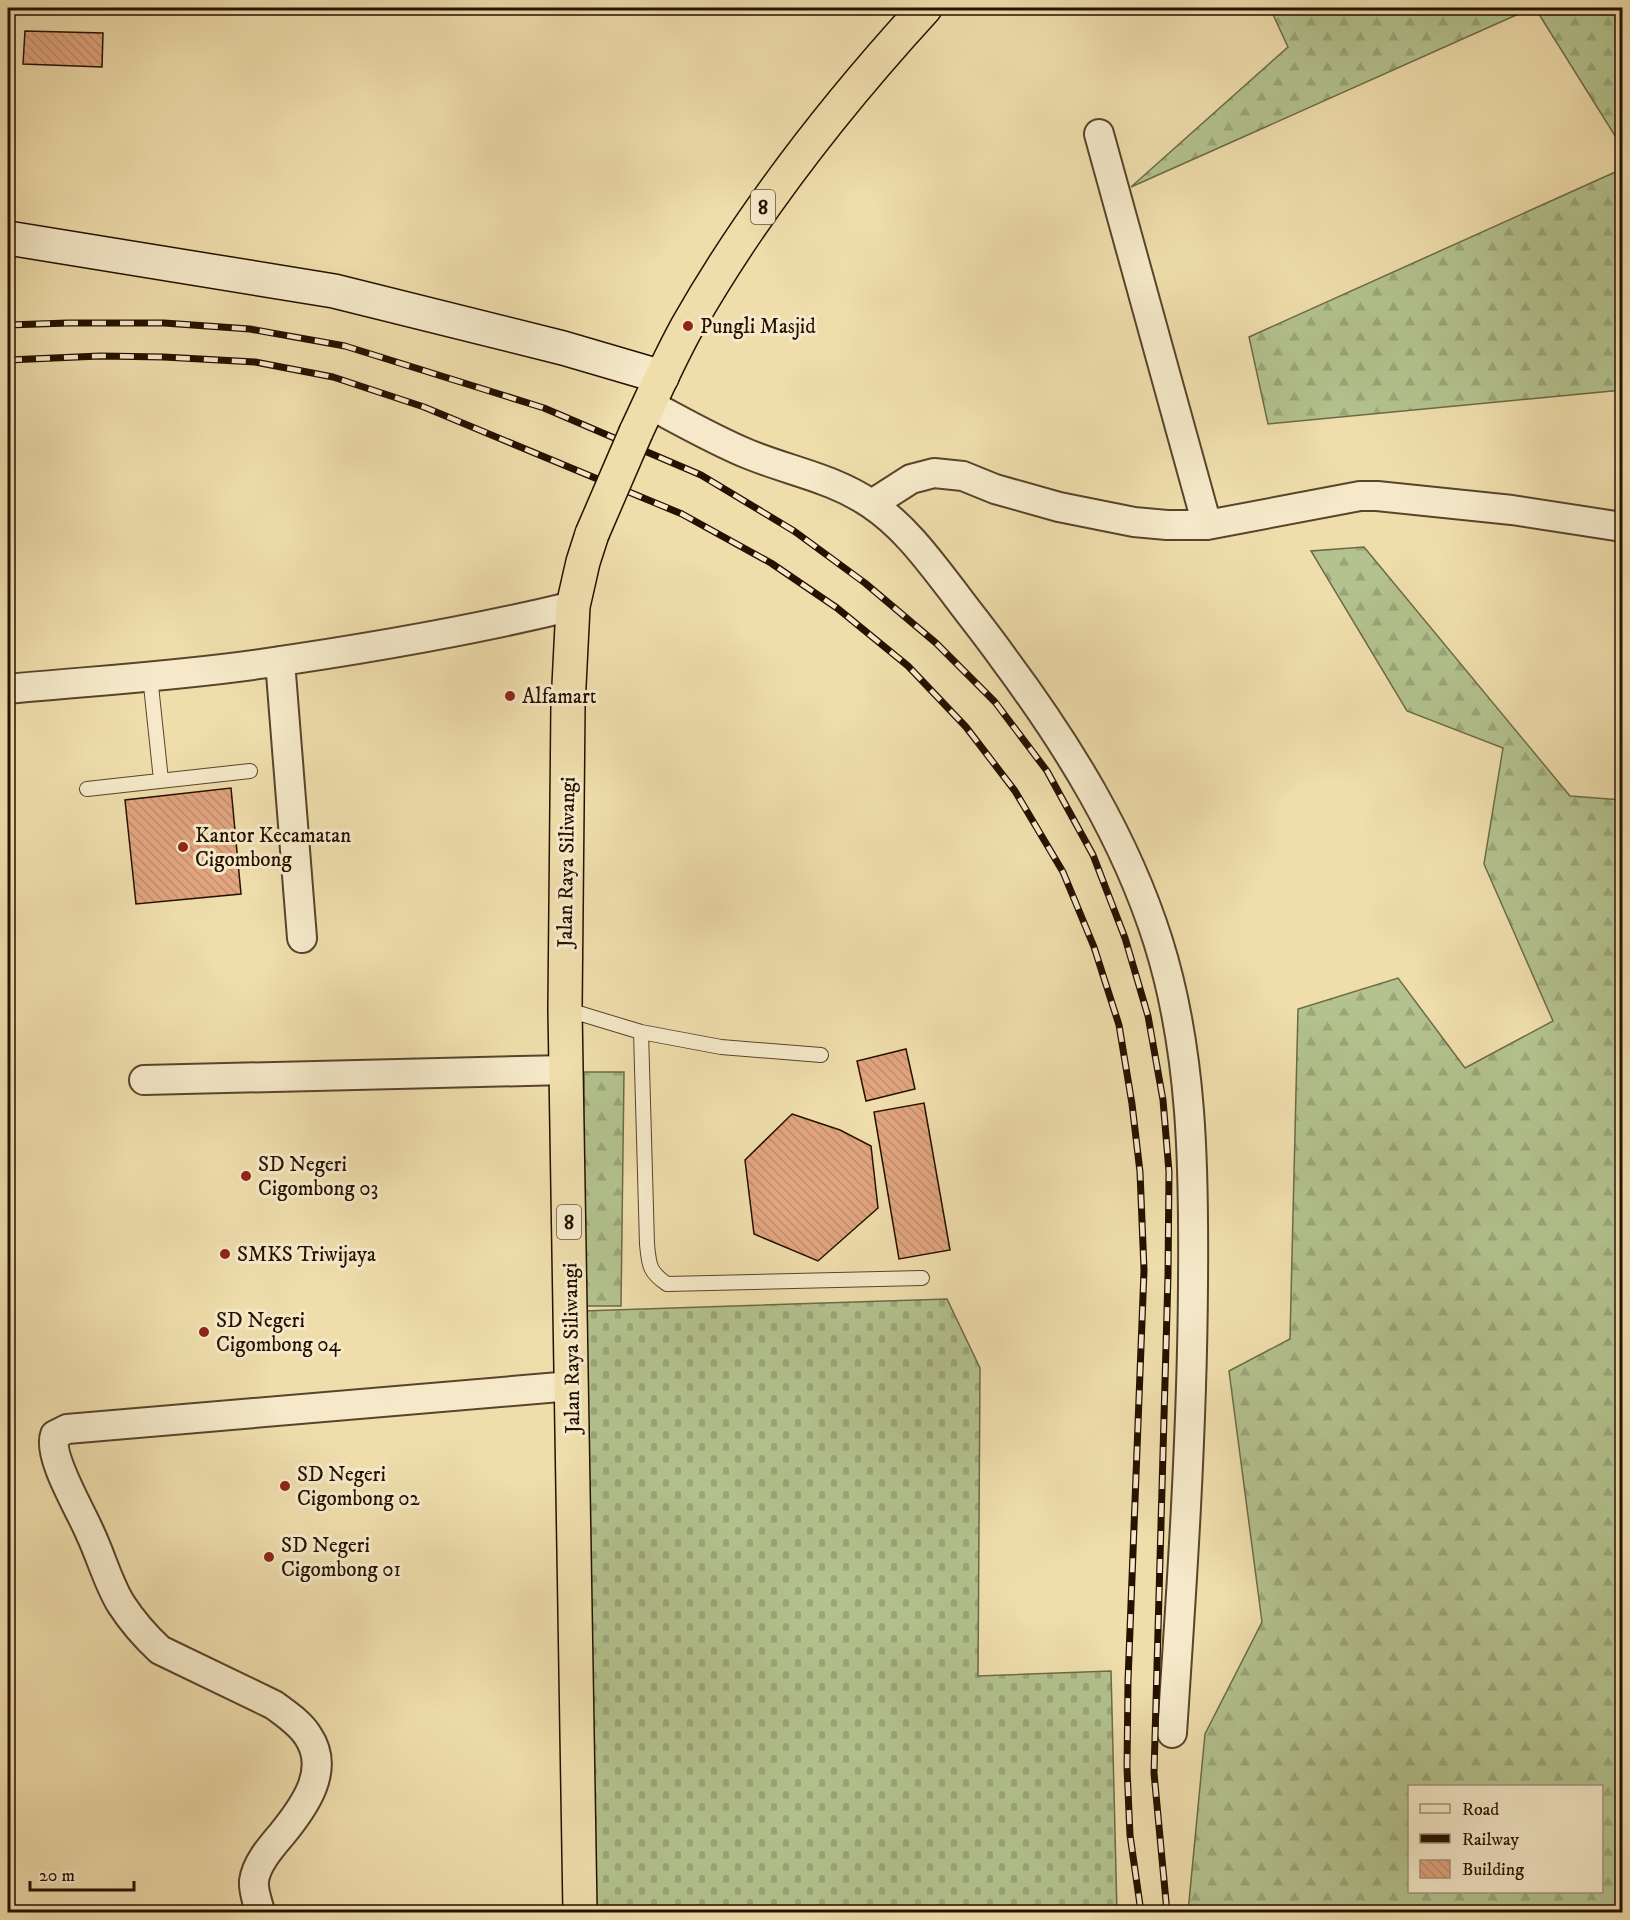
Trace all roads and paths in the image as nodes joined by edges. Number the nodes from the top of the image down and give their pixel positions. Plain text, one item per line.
1 (926, 8) edge
2 (1099, 134) dead end
3 (8, 238) edge
4 (649, 404) junction
5 (872, 504) junction
6 (1207, 525) junction
7 (1623, 527) edge
8 (573, 606) junction
9 (280, 661) junction
10 (150, 676) junction
11 (8, 689) edge
12 (250, 771) dead end
13 (161, 780) junction
14 (87, 789) dead end
15 (302, 938) dead end
16 (565, 1009) junction
17 (641, 1032) junction
18 (821, 1055) dead end
19 (566, 1070) junction
20 (144, 1080) dead end
21 (922, 1278) dead end
22 (571, 1386) junction
23 (1172, 1733) dead end
24 (260, 1912) edge
25 (580, 1912) edge

1 - 4 highway, 8
2 - 6 street
3 - 4 main road
4 - 5 street
4 - 8 highway, Jalan Raya Siliwangi / 8, bridge
5 - 6 street
5 - 23 street
6 - 7 street
8 - 9 street
8 - 16 highway, Jalan Raya Siliwangi / 8
9 - 10 street
9 - 15 street
10 - 11 street
10 - 13 lane
12 - 13 lane
13 - 14 lane
16 - 17 lane
16 - 19 highway, Jalan Raya Siliwangi / 8
17 - 18 lane
17 - 21 lane
19 - 20 street
19 - 22 highway, Jalan Raya Siliwangi / 8
22 - 24 street
22 - 25 highway, Jalan Raya Siliwangi / 8

